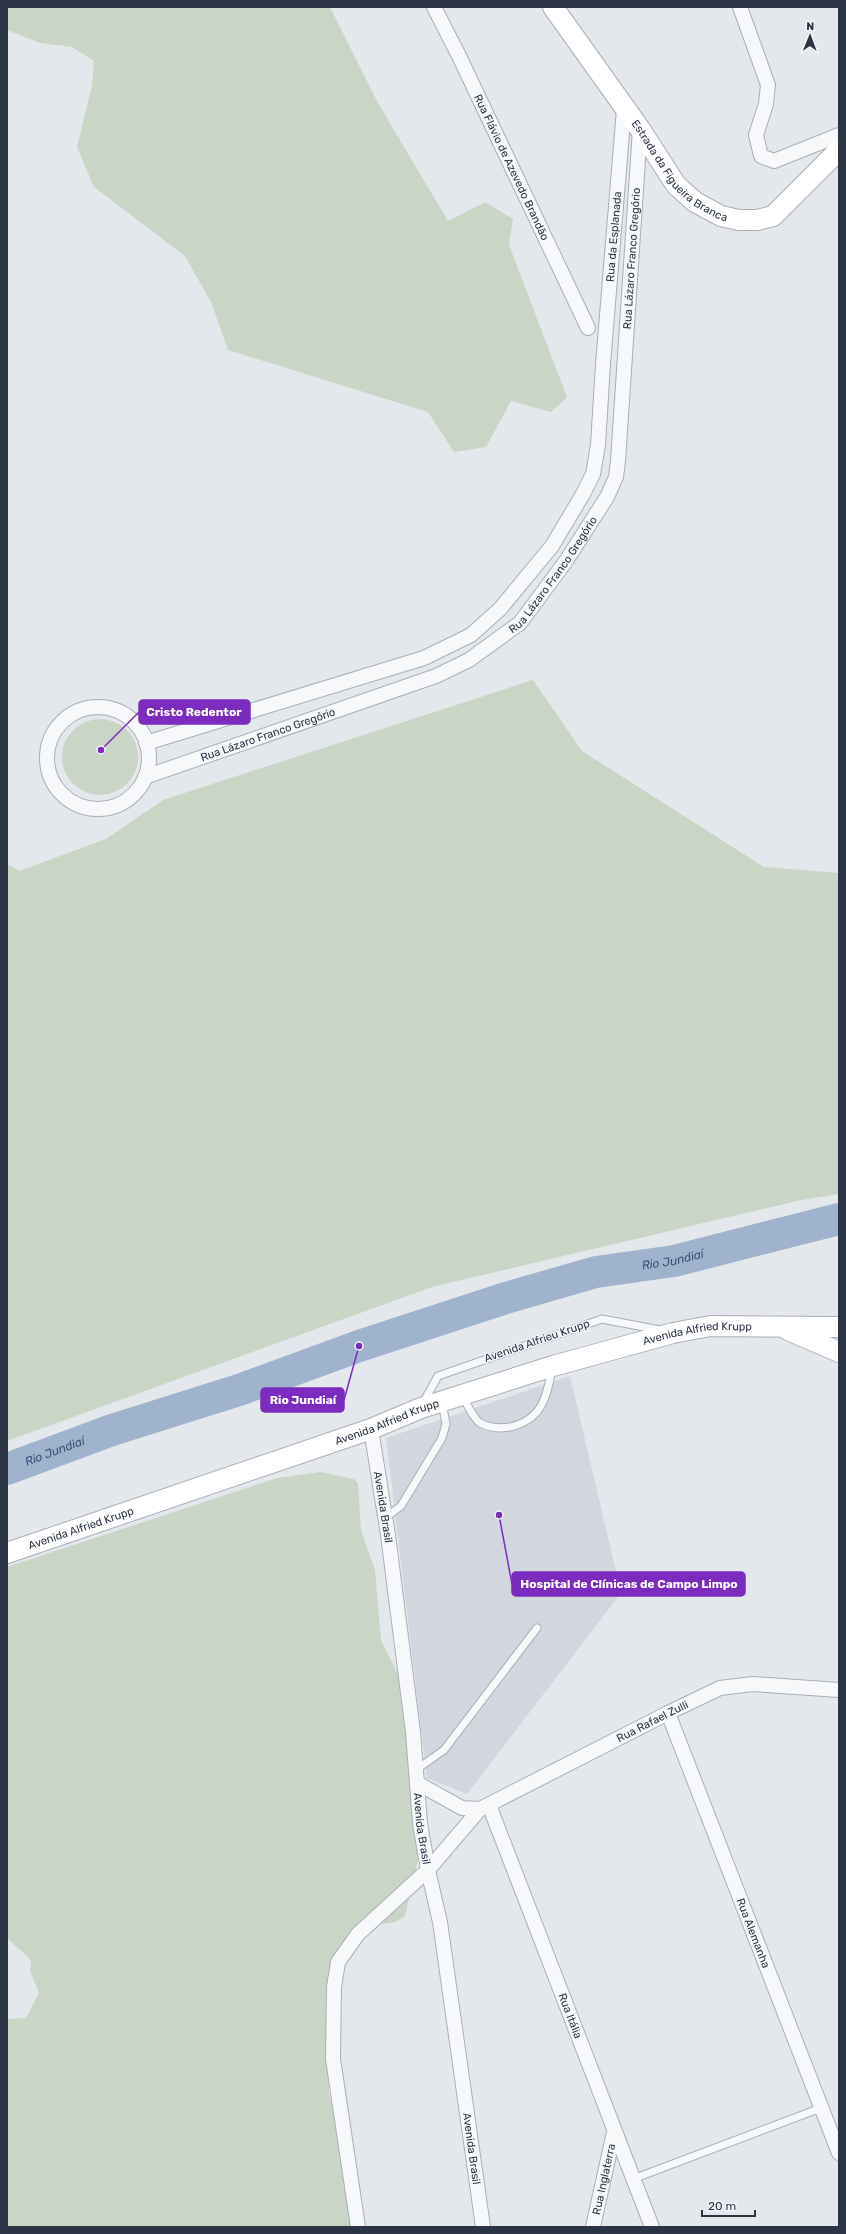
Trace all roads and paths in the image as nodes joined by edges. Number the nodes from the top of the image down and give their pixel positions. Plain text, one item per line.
1 (434, 7) edge
2 (553, 7) edge
3 (740, 7) edge
4 (624, 109) junction
5 (640, 129) junction
6 (839, 135) edge
7 (839, 150) edge
8 (588, 328) dead end
9 (603, 364) joint
10 (552, 546) junction
11 (566, 561) junction
12 (146, 743) junction
13 (145, 777) junction
14 (775, 1325) junction
15 (839, 1327) edge
16 (674, 1333) junction
17 (839, 1352) edge
18 (553, 1366) junction
19 (462, 1395) junction
20 (442, 1402) junction
21 (421, 1408) junction
22 (371, 1429) junction
23 (385, 1518) junction
24 (7, 1552) edge
25 (537, 1628) dead end
26 (839, 1690) edge
27 (668, 1713) junction
28 (417, 1776) junction
29 (484, 1807) junction
30 (428, 1870) junction
31 (821, 2108) junction
32 (614, 2132) junction
33 (839, 2153) edge
34 (633, 2179) junction
35 (358, 2227) edge
36 (483, 2227) edge
37 (593, 2227) edge
38 (652, 2227) edge

1 - 8 street, Rua Flávio de Azevedo Brandão
2 - 4 main road, Estrada da Figueira Branca
3 - 6 street
4 - 5 main road, Estrada da Figueira Branca
4 - 9 street, Rua da Esplanada
5 - 7 main road, Estrada da Figueira Branca
5 - 11 street, Rua Lázaro Franco Gregório
9 - 10 street, Rua Lázaro Franco Gregório
10 - 11 street
10 - 12 street, Rua Lázaro Franco Gregório
11 - 13 street, Rua Lázaro Franco Gregório
12 - 13 street
12 - 13 street
14 - 15 main road, Avenida Alfried Krupp
14 - 16 main road, Avenida Alfried Krupp
14 - 17 main road
16 - 18 main road, Avenida Alfried Krupp
16 - 21 lane, Avenida Alfrieu Krupp
18 - 19 main road, Avenida Alfried Krupp
18 - 19 lane
19 - 20 main road, Avenida Alfried Krupp
20 - 21 main road, Avenida Alfried Krupp
20 - 23 lane
21 - 22 main road, Avenida Alfried Krupp
22 - 23 street, Avenida Brasil
22 - 24 main road, Avenida Alfried Krupp
23 - 28 street, Avenida Brasil
25 - 28 lane
26 - 27 street, Rua Rafael Zulli
27 - 29 street, Rua Rafael Zulli
27 - 31 street, Rua Alemanha
28 - 29 street
28 - 30 street, Avenida Brasil
29 - 30 street
29 - 32 street, Rua Itália
30 - 35 street
30 - 36 street, Avenida Brasil
31 - 33 street, Rua Alemanha
31 - 34 lane
32 - 34 street, Rua Itália
32 - 37 street, Rua Inglaterra
34 - 38 street, Rua Itália

